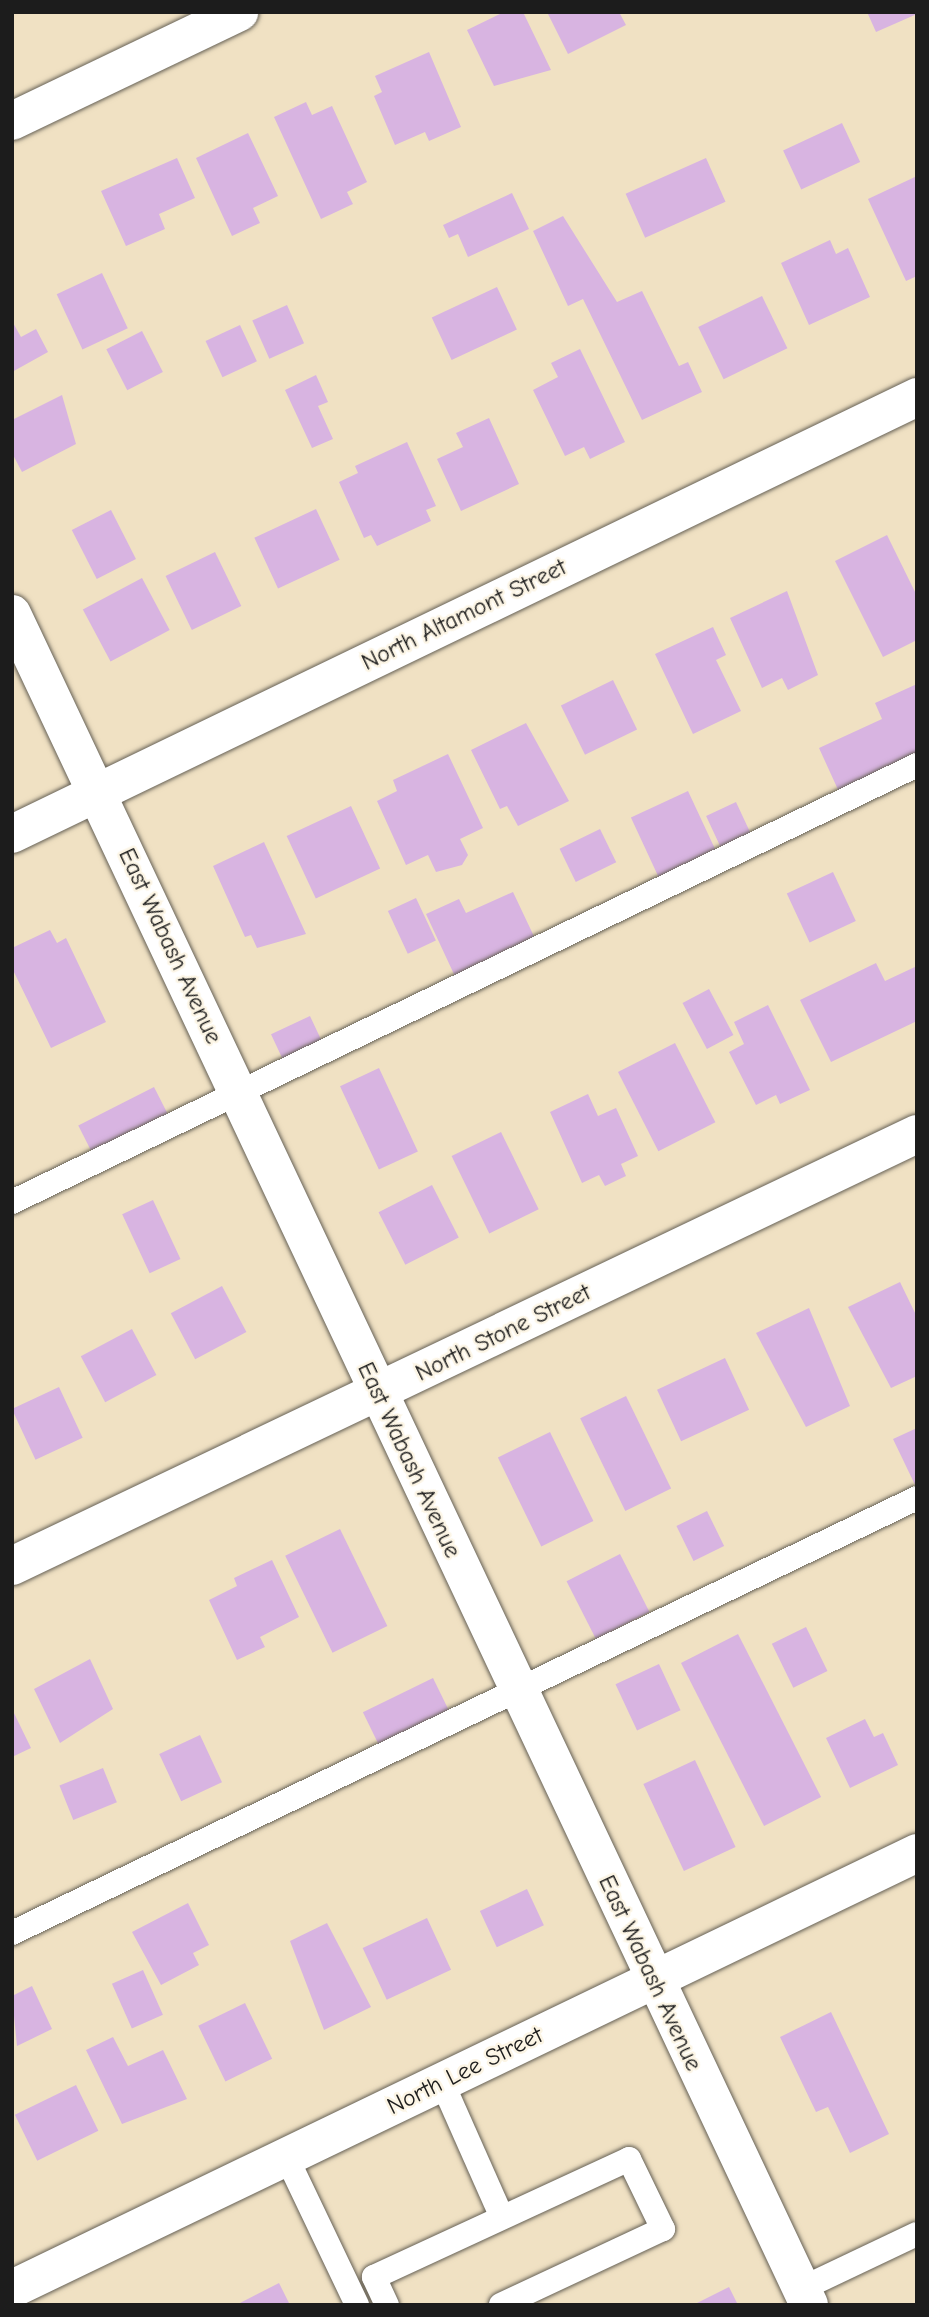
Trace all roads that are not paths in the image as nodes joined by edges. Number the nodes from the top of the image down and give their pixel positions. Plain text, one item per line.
1 (239, 12) edge
2 (12, 121) edge
3 (917, 397) edge
4 (12, 614) edge
5 (917, 765) edge
6 (98, 792) junction
7 (12, 834) edge
8 (238, 1094) junction
9 (917, 1134) edge
10 (12, 1202) edge
11 (377, 1393) junction
12 (917, 1498) edge
13 (12, 1566) edge
14 (517, 1691) junction
15 (917, 1853) edge
16 (12, 1933) edge
17 (653, 1981) junction
18 (442, 2082) junction
19 (286, 2156) junction
20 (501, 2215) junction
21 (917, 2234) edge
22 (12, 2289) edge
23 (805, 2297) edge
24 (357, 2305) edge
25 (387, 2305) edge
26 (501, 2305) edge

1 - 2 street
3 - 6 street, North Altamont Street
4 - 6 street, East Wabash Avenue
5 - 8 lane
6 - 7 street, North Altamont Street
6 - 8 street, East Wabash Avenue
8 - 10 lane
8 - 11 street, East Wabash Avenue
9 - 11 street, North Stone Street
11 - 13 street, North Stone Street
11 - 14 street, East Wabash Avenue
12 - 14 lane
14 - 16 lane
14 - 17 street, East Wabash Avenue
15 - 17 street, North Lee Street
17 - 18 street, North Lee Street
17 - 23 street, East Wabash Avenue
18 - 19 street, North Lee Street
18 - 20 lane
19 - 22 street, North Lee Street
19 - 24 lane
20 - 25 lane
20 - 26 lane
21 - 23 lane

